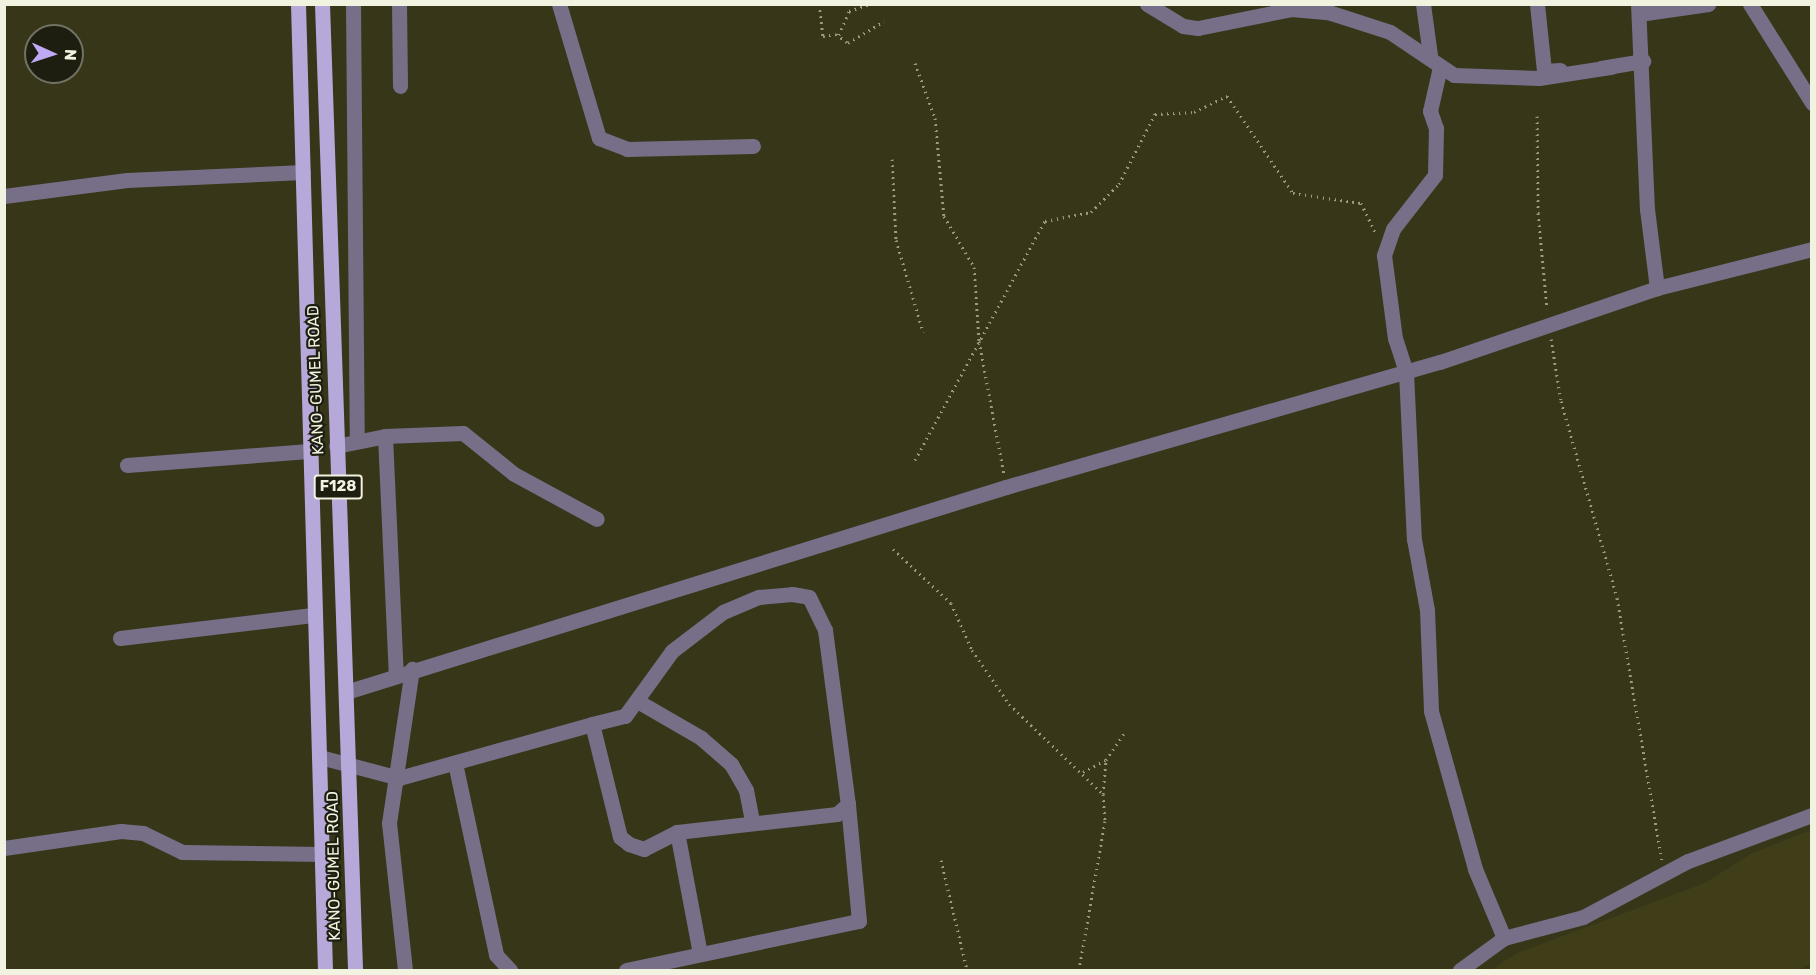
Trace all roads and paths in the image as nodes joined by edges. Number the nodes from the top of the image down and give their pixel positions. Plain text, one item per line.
1 (298, 4) edge
2 (322, 4) edge
3 (353, 4) edge
4 (399, 4) edge
5 (560, 4) edge
6 (819, 4) edge
7 (1147, 4) edge
8 (1424, 4) edge
9 (1531, 4) edge
10 (1537, 4) edge
11 (1708, 4) edge
12 (1750, 4) edge
13 (868, 5) edge
14 (1639, 9) edge
15 (884, 21) dead end
16 (838, 36) junction
17 (1435, 61) junction
18 (1643, 61) junction
19 (915, 63) dead end
20 (1611, 67) junction
21 (1539, 78) junction
22 (400, 86) dead end
23 (1812, 103) edge
24 (1537, 116) dead end
25 (753, 146) dead end
26 (892, 159) dead end
27 (303, 171) junction
28 (4, 196) edge
29 (1384, 249) junction
30 (1812, 249) edge
31 (1657, 288) junction
32 (1549, 322) junction
33 (923, 332) dead end
34 (979, 341) junction
35 (1406, 372) junction
36 (385, 436) junction
37 (357, 441) junction
38 (336, 446) junction
39 (311, 451) junction
40 (915, 460) dead end
41 (127, 465) dead end
42 (1006, 488) junction
43 (597, 519) dead end
44 (893, 549) dead end
45 (313, 615) junction
46 (120, 638) dead end
47 (412, 669) junction
48 (396, 674) junction
49 (346, 692) junction
50 (639, 702) junction
51 (592, 724) junction
52 (1125, 732) dead end
53 (320, 757) junction
54 (1106, 760) junction
55 (455, 763) junction
56 (349, 766) junction
57 (1083, 772) junction
58 (399, 778) junction
59 (1103, 795) junction
60 (848, 804) junction
61 (1812, 814) edge
62 (752, 822) junction
63 (677, 832) junction
64 (4, 848) edge
65 (323, 854) junction
66 (941, 860) dead end
67 (1664, 874) junction
68 (1504, 938) junction
69 (700, 954) junction
70 (325, 970) edge
71 (355, 970) edge
72 (405, 970) edge
73 (510, 970) edge
74 (633, 970) edge
75 (967, 970) edge
76 (1079, 970) edge
77 (1460, 970) edge

1 - 27 main road, KANO-GUMEL ROAD / F128
2 - 38 main road, KANO-GUMEL ROAD / F128
3 - 37 street
4 - 22 street
5 - 25 street
6 - 16 path
7 - 17 street
8 - 17 street
9 - 21 street
10 - 20 street
11 - 14 street
12 - 23 street
13 - 16 path
14 - 18 street
15 - 16 path
17 - 21 street
17 - 29 street
18 - 20 street
18 - 31 street
19 - 34 path
20 - 21 street
24 - 32 path
26 - 33 path
27 - 28 street
27 - 39 main road, KANO-GUMEL ROAD / F128
29 - 34 path
29 - 35 street
30 - 31 street
31 - 32 street
32 - 35 street
32 - 67 path
34 - 40 path
34 - 42 path
35 - 42 street
35 - 68 street
36 - 37 street
36 - 43 street
36 - 48 street
37 - 38 street
38 - 49 main road, KANO-GUMEL ROAD / F128
39 - 41 street
39 - 45 main road, KANO-GUMEL ROAD / F128
42 - 47 street
44 - 57 path
45 - 46 street
45 - 53 main road, KANO-GUMEL ROAD / F128
47 - 48 street
47 - 58 street
48 - 49 street
49 - 56 main road, KANO-GUMEL ROAD / F128
50 - 51 street
50 - 60 street
50 - 62 street
51 - 55 street
51 - 63 street
52 - 54 path
53 - 56 street
53 - 65 main road, KANO-GUMEL ROAD / F128
54 - 57 path
54 - 59 path
55 - 58 street
55 - 73 street
56 - 58 street
56 - 71 main road, KANO-GUMEL ROAD / F128
57 - 59 path
58 - 72 street
59 - 76 path
60 - 62 street
60 - 69 street
61 - 67 street
62 - 63 street
63 - 69 street
64 - 65 street
65 - 70 main road, KANO-GUMEL ROAD / F128
66 - 75 path
67 - 68 street
68 - 77 street
69 - 74 street

